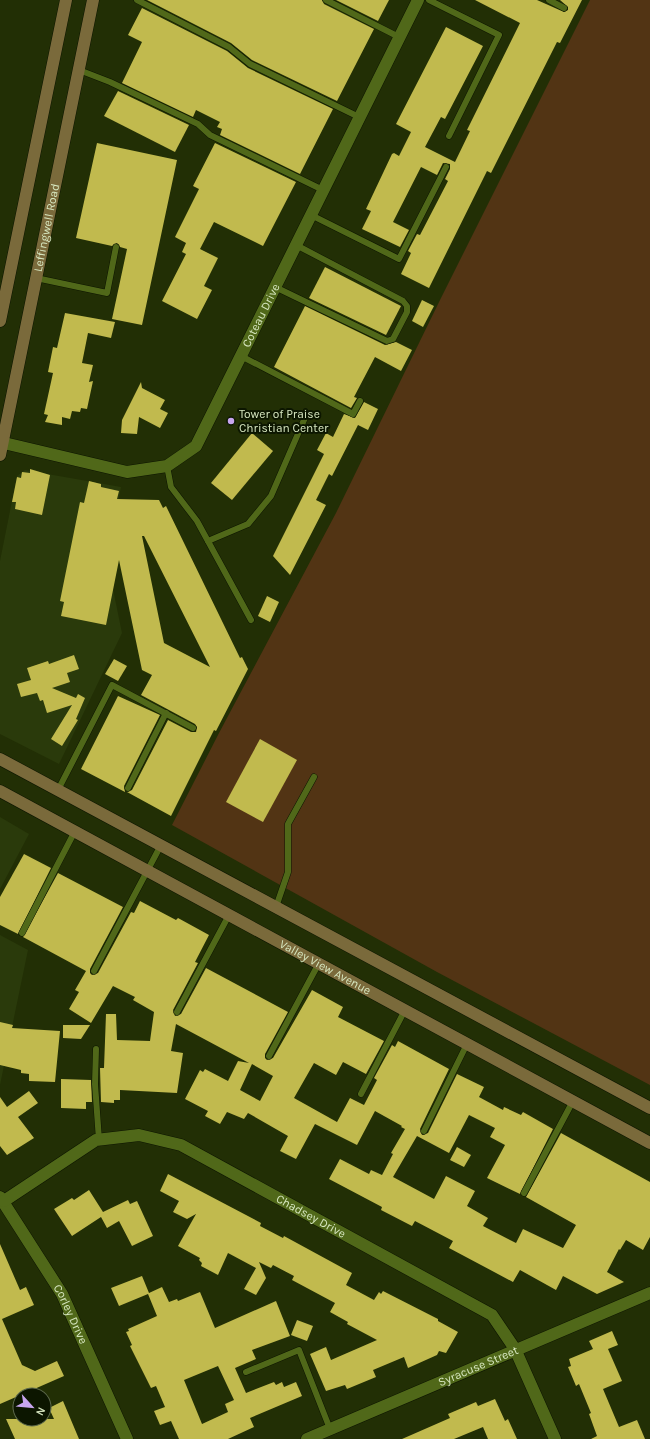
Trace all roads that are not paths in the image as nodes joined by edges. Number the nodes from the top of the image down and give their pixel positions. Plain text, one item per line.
1 (66, 0) edge
2 (93, 0) edge
3 (137, 0) edge
4 (326, 0) edge
5 (418, 0) edge
6 (429, 0) edge
7 (549, 0) edge
8 (564, 8) dead end
9 (399, 37) junction
10 (79, 70) junction
11 (359, 117) junction
12 (449, 136) dead end
13 (446, 167) dead end
14 (323, 190) junction
15 (311, 215) junction
16 (296, 245) junction
17 (116, 247) dead end
18 (36, 278) junction
19 (275, 287) junction
20 (0, 321) edge
21 (241, 356) junction
22 (360, 402) dead end
23 (304, 420) dead end
24 (1, 442) edge
25 (0, 455) edge
26 (167, 466) junction
27 (208, 541) junction
28 (251, 620) dead end
29 (166, 714) junction
30 (193, 728) dead end
31 (0, 759) edge
32 (314, 777) dead end
33 (128, 788) dead end
34 (58, 790) junction
35 (0, 791) edge
36 (75, 831) junction
37 (161, 845) junction
38 (148, 871) junction
39 (276, 907) junction
40 (229, 915) junction
41 (22, 933) dead end
42 (318, 963) junction
43 (94, 971) dead end
44 (405, 1010) junction
45 (177, 1012) dead end
46 (467, 1044) junction
47 (96, 1049) dead end
48 (269, 1056) dead end
49 (361, 1094) dead end
50 (574, 1101) junction
51 (650, 1108) edge
52 (424, 1131) dead end
53 (99, 1140) junction
54 (650, 1143) edge
55 (524, 1193) dead end
56 (2, 1199) edge
57 (650, 1293) edge
58 (515, 1350) junction
59 (246, 1372) dead end
60 (330, 1429) junction
61 (127, 1439) edge
62 (307, 1439) edge
63 (555, 1439) edge

1 - 20 main road
2 - 10 main road, Leffingwell Road
3 - 11 lane
4 - 9 lane
5 - 9 street, Coteau Drive
6 - 12 lane
7 - 8 lane
9 - 11 street, Coteau Drive
10 - 14 lane
10 - 18 main road, Leffingwell Road
11 - 14 street, Coteau Drive
13 - 15 lane
14 - 15 street, Coteau Drive
15 - 16 street, Coteau Drive
16 - 19 street, Coteau Drive
16 - 19 lane
17 - 18 lane
18 - 24 main road, Leffingwell Road
19 - 21 street, Coteau Drive
21 - 22 lane
21 - 26 street, Coteau Drive
23 - 27 lane
24 - 25 main road, Leffingwell Road
24 - 26 street, Coteau Drive
26 - 27 lane
27 - 28 lane
29 - 30 lane
29 - 33 lane
29 - 34 lane
31 - 34 main road
32 - 39 lane
34 - 37 main road
35 - 36 main road, Valley View Avenue
36 - 38 main road, Valley View Avenue
36 - 41 lane
37 - 38 lane
37 - 39 main road
38 - 40 main road, Valley View Avenue
38 - 43 lane
39 - 51 main road
40 - 42 main road, Valley View Avenue
40 - 45 lane
42 - 44 main road, Valley View Avenue
42 - 48 lane
44 - 46 main road, Valley View Avenue
44 - 49 lane
46 - 50 main road, Valley View Avenue
46 - 52 lane
47 - 53 lane
50 - 54 main road, Valley View Avenue
50 - 55 lane
53 - 56 street, Chadsey Drive
53 - 58 street, Chadsey Drive
56 - 61 street, Corley Drive
57 - 58 street, Syracuse Street
58 - 60 street, Syracuse Street
58 - 63 street, Chadsey Drive
59 - 60 lane
60 - 62 street, Syracuse Street

